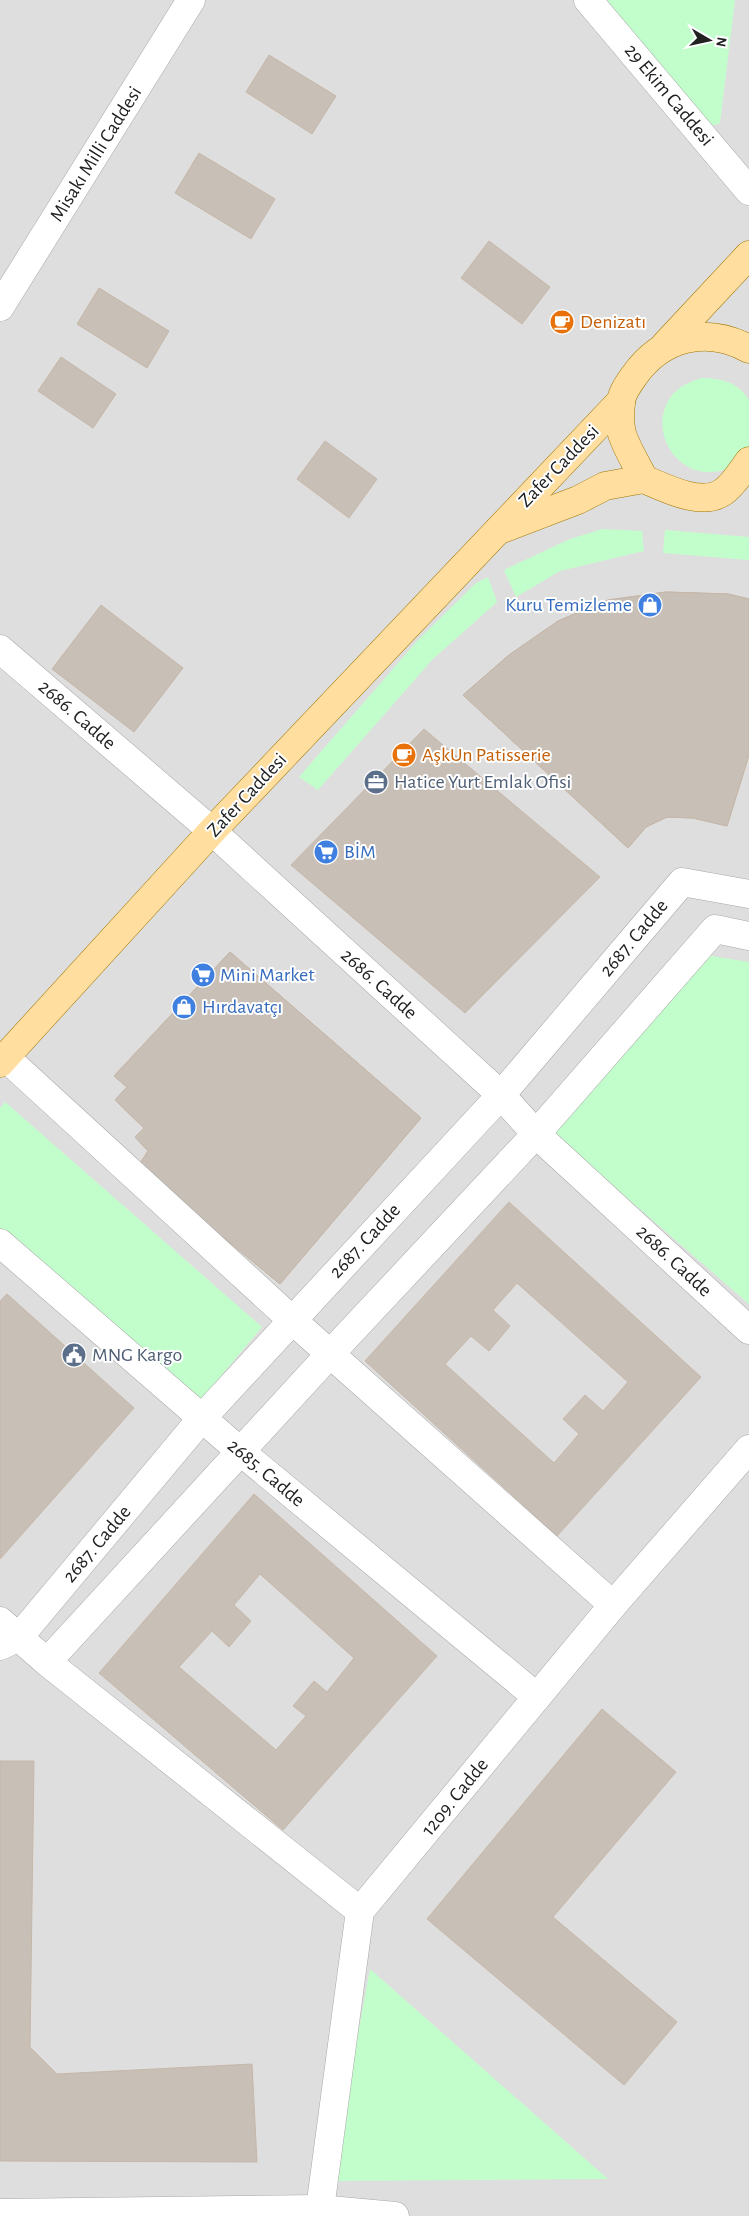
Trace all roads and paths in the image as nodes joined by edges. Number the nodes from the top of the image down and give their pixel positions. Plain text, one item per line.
1 (191, 0) edge
2 (588, 0) edge
3 (749, 191) edge
4 (749, 255) edge
5 (3, 296) edge
6 (664, 347) junction
7 (749, 349) edge
8 (621, 401) junction
9 (749, 462) edge
10 (644, 479) junction
11 (722, 493) junction
12 (749, 497) edge
13 (498, 530) junction
14 (0, 649) edge
15 (212, 831) junction
16 (749, 894) edge
17 (749, 936) edge
18 (2, 1060) edge
19 (501, 1095) junction
20 (536, 1134) junction
21 (0, 1243) edge
22 (292, 1320) junction
23 (749, 1330) edge
24 (330, 1354) junction
25 (202, 1418) junction
26 (749, 1449) edge
27 (241, 1452) junction
28 (613, 1605) junction
29 (6, 1634) edge
30 (0, 1657) edge
31 (48, 1662) junction
32 (537, 1697) junction
33 (360, 1911) junction
34 (319, 2213) edge
35 (0, 2214) edge
36 (395, 2216) edge

1 - 5 street, Misakı Milli Caddesi
2 - 3 street, 29 Ekim Caddesi
4 - 6 main road
6 - 7 main road
6 - 8 main road
8 - 10 main road
8 - 13 main road, Zafer Caddesi
9 - 11 main road
10 - 11 main road
10 - 13 main road, Zafer Caddesi
11 - 12 main road
13 - 15 main road, Zafer Caddesi
14 - 15 street, 2686. Cadde
15 - 18 main road, Zafer Caddesi
15 - 19 street, 2686. Cadde
16 - 19 street, 2687. Cadde
17 - 20 street, 2687. Cadde
18 - 22 street
19 - 20 street, 2686. Cadde
19 - 22 street, 2687. Cadde
20 - 23 street, 2686. Cadde
20 - 24 street, 2687. Cadde
21 - 25 street, 2685. Cadde
22 - 24 street
22 - 25 street, 2687. Cadde
24 - 27 street, 2687. Cadde
24 - 28 street
25 - 27 street, 2685. Cadde
25 - 29 street, 2687. Cadde
26 - 28 street, 1209. Cadde
27 - 31 street, 2687. Cadde
27 - 32 street, 2685. Cadde
28 - 32 street, 1209. Cadde
29 - 31 street
30 - 31 street
31 - 33 street
32 - 33 street, 1209. Cadde
33 - 34 street
34 - 35 street
34 - 36 street

